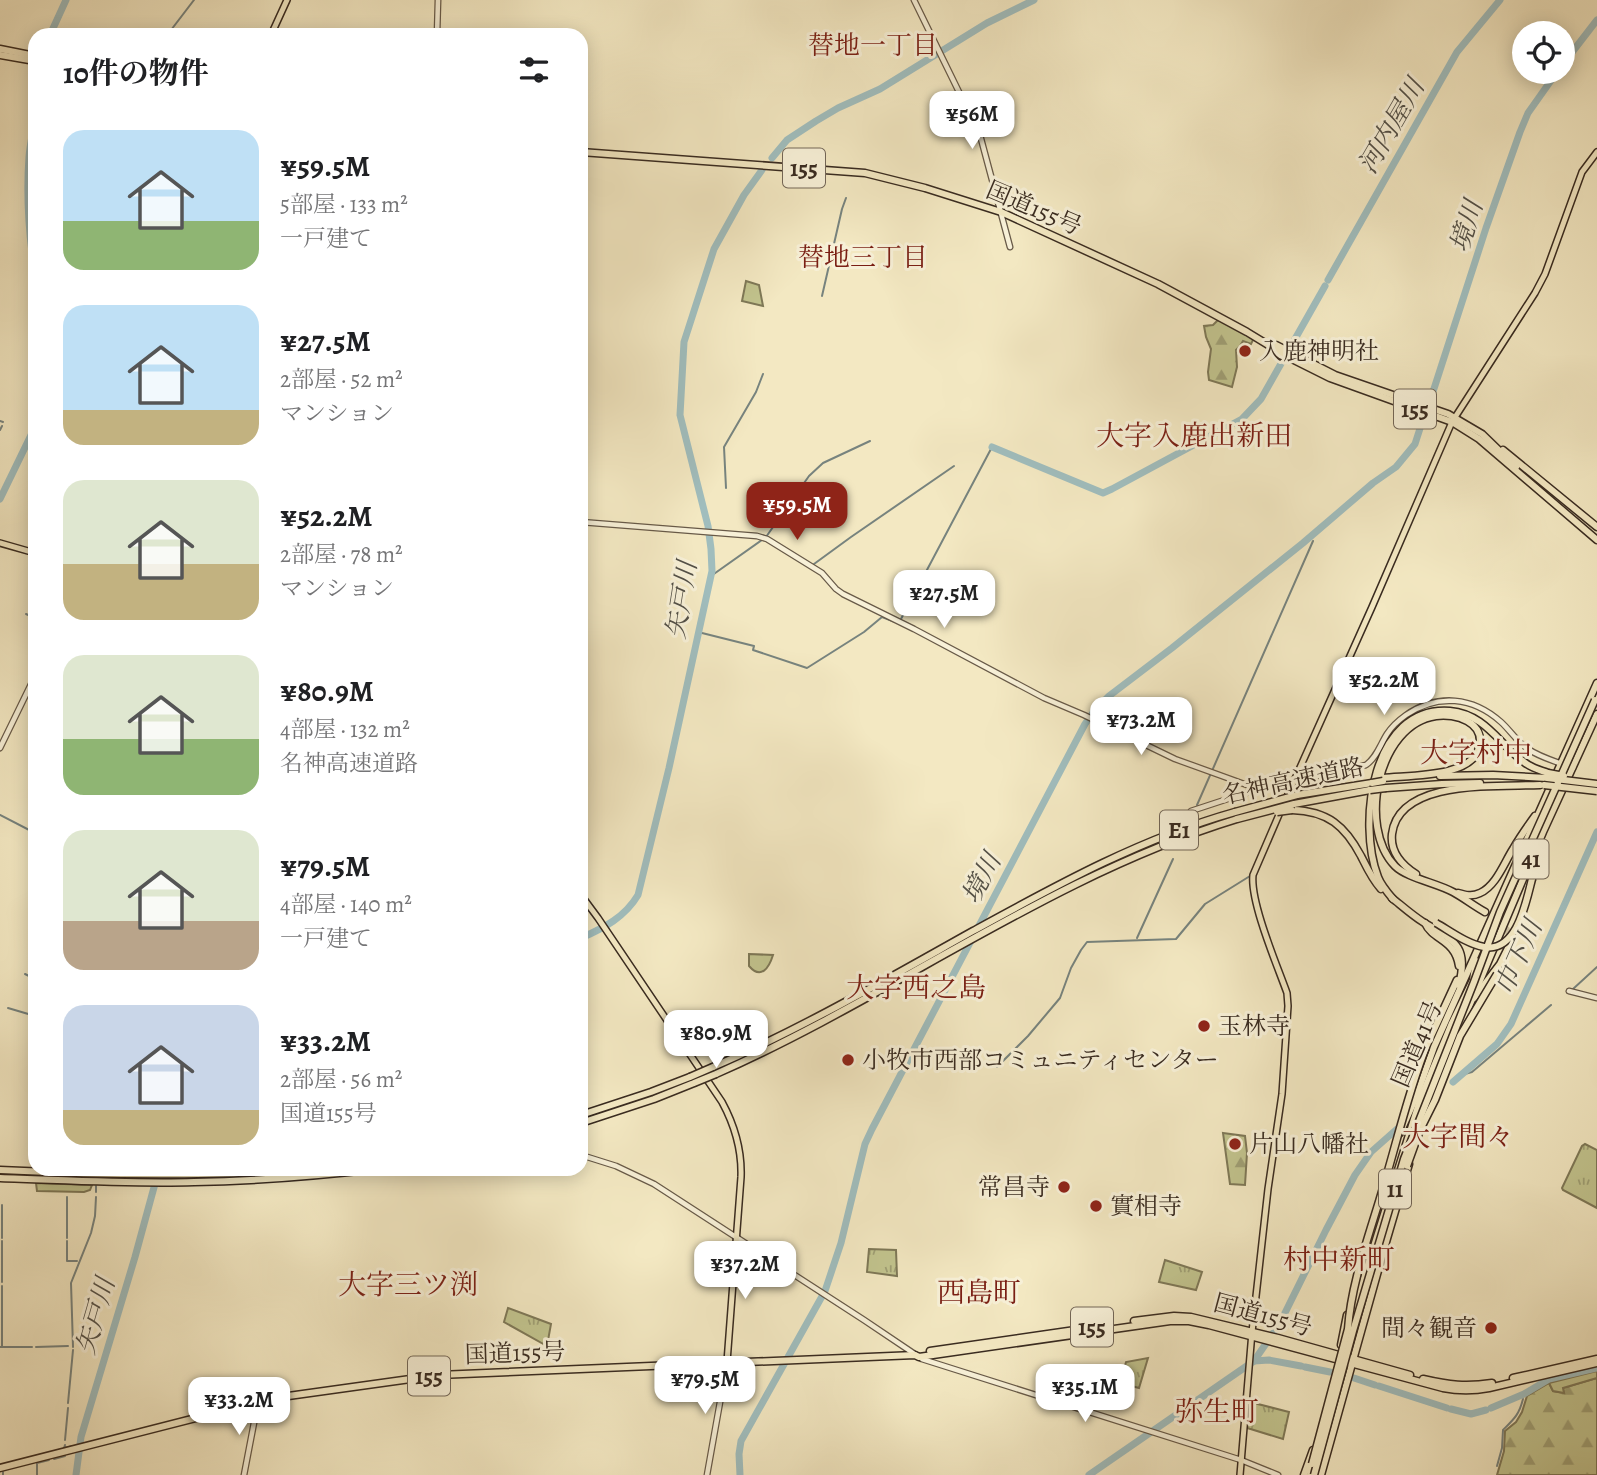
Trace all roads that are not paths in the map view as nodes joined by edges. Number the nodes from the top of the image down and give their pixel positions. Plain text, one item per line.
1 (287, 0) edge
2 (438, 0) edge
3 (914, 0) edge
4 (274, 28) edge
5 (437, 28) edge
6 (0, 49) edge
7 (0, 55) edge
8 (28, 57) edge
9 (28, 58) edge
10 (1597, 152) edge
11 (588, 153) edge
12 (1002, 212) junction
13 (1010, 247) dead end
14 (1453, 420) junction
15 (1490, 441) junction
16 (1530, 484) junction
17 (1548, 497) junction
18 (588, 523) edge
19 (1597, 527) edge
20 (1597, 541) edge
21 (0, 543) edge
22 (28, 551) edge
23 (1597, 683) edge
24 (28, 690) edge
25 (1596, 697) edge
26 (1597, 714) edge
27 (0, 748) edge
28 (1560, 763) junction
29 (1573, 768) junction
30 (1294, 780) junction
31 (1545, 780) junction
32 (1384, 782) junction
33 (1597, 783) edge
34 (1371, 784) junction
35 (1258, 789) junction
36 (1597, 791) edge
37 (1543, 806) junction
38 (1293, 807) junction
39 (1191, 811) dead end
40 (1236, 815) junction
41 (1534, 852) junction
42 (1426, 880) junction
43 (1051, 892) junction
44 (1452, 892) junction
45 (1393, 899) junction
46 (588, 904) edge
47 (1485, 912) tunnel mouth
48 (1426, 926) junction
49 (1478, 948) junction
50 (1569, 991) dead end
51 (1597, 998) edge
52 (1457, 999) junction
53 (1469, 1005) junction
54 (714, 1071) junction
55 (692, 1080) junction
56 (588, 1113) edge
57 (588, 1121) edge
58 (588, 1157) edge
59 (0, 1170) edge
60 (28, 1172) edge
61 (95, 1176) edge
62 (214, 1176) edge
63 (303, 1176) edge
64 (0, 1178) edge
65 (143, 1179) junction
66 (168, 1179) junction
67 (737, 1237) junction
68 (1379, 1241) junction
69 (1348, 1329) junction
70 (1252, 1335) junction
71 (915, 1355) junction
72 (1338, 1357) junction
73 (1353, 1361) junction
74 (1597, 1361) edge
75 (727, 1362) junction
76 (258, 1402) junction
77 (1241, 1460) junction
78 (0, 1468) edge
79 (244, 1475) edge
80 (707, 1475) edge
81 (1240, 1475) edge
82 (1278, 1475) edge
83 (1309, 1475) edge
84 (1321, 1475) edge

1 - 4 main road
2 - 5 street
3 - 12 street
6 - 8 highway
7 - 9 highway
10 - 14 main road
11 - 12 highway, 国道155号 / 155
12 - 13 street
12 - 14 highway, 国道155号 / 155
14 - 15 highway, 国道155号 / 155
14 - 16 highway, 国道155号 / 155
14 - 30 main road
15 - 17 highway, 国道155号 / 155
15 - 19 highway, 155
16 - 17 highway, 国道155号 / 155
16 - 20 highway, 155
17 - 20 highway, 国道155号 / 155
18 - 35 street
21 - 22 main road
23 - 28 highway, 国道41号 / 41
24 - 27 street
25 - 68 highway, 11, bridge
26 - 29 highway, 国道41号 / 41
28 - 29 street
28 - 30 street
28 - 37 highway, 国道41号 / 41
29 - 41 highway, 国道41号 / 41
30 - 35 street
30 - 70 main road
31 - 32 highway, E1
31 - 32 highway, 名神高速道路 / E1
31 - 33 highway, bridge
31 - 36 highway, E1, bridge
31 - 42 highway
31 - 45 highway
32 - 34 highway, 名神高速道路 / E1, bridge
32 - 42 highway
34 - 38 highway, 名神高速道路 / E1
34 - 40 highway, 名神高速道路 / E1, bridge
35 - 39 street
37 - 44 highway
37 - 49 highway, 国道41号 / 41
38 - 40 highway, 名神高速道路 / E1, bridge
38 - 45 highway
40 - 43 highway, 名神高速道路 / E1
41 - 48 highway, bridge
41 - 53 highway, 国道41号 / 41
42 - 44 highway
43 - 54 highway, 名神高速道路 / E1
43 - 54 highway, 名神高速道路 / E1
44 - 47 highway
45 - 48 highway
46 - 67 main road
48 - 52 highway
48 - 69 highway, bridge
49 - 52 highway, 国道41号 / 41
49 - 69 highway, 11, bridge
50 - 51 street
52 - 72 highway, 国道41号 / 41
53 - 68 highway, bridge
53 - 73 highway, 国道41号 / 41
54 - 55 highway, 名神高速道路 / E1, bridge
55 - 56 highway, 名神高速道路 / E1
55 - 57 highway, 名神高速道路 / E1
58 - 67 street
59 - 60 highway
61 - 65 highway
62 - 66 highway
63 - 66 highway
64 - 65 highway
65 - 66 highway
67 - 71 street
67 - 75 main road
68 - 83 highway, 11, bridge
69 - 83 highway, 11, bridge
70 - 71 highway, 国道155号 / 155
70 - 72 highway, 国道155号 / 155
70 - 77 main road
71 - 75 highway, 国道155号 / 155
71 - 77 street
72 - 73 highway, 国道155号 / 155
72 - 83 highway, 国道41号 / 41
73 - 74 highway, 国道155号 / 155
73 - 84 highway, 国道41号 / 41
75 - 76 highway, 国道155号 / 155
75 - 80 street
76 - 78 highway, 国道155号 / 155
76 - 79 street
77 - 81 main road
77 - 82 street

